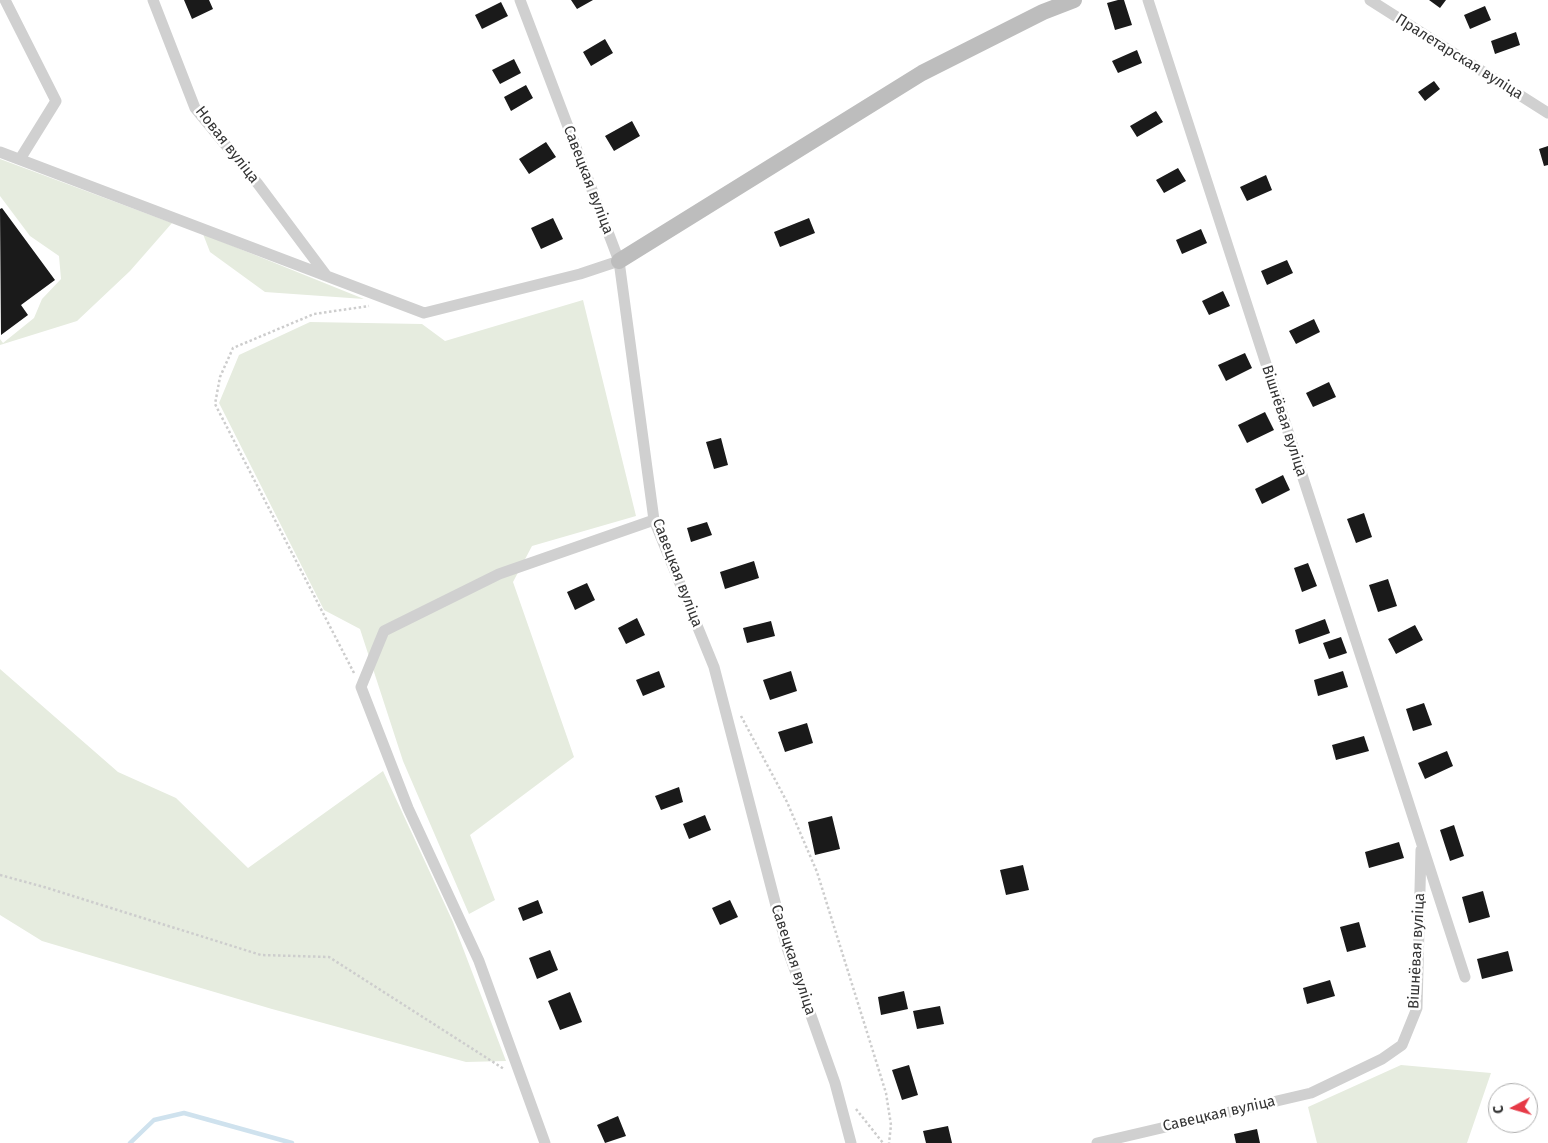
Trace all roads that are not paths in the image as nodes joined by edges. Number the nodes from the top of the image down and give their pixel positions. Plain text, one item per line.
1 (6, 0) edge
2 (153, 0) edge
3 (520, 0) edge
4 (1074, 0) edge
5 (1148, 0) edge
6 (1370, 0) edge
7 (1548, 113) edge
8 (0, 152) edge
9 (20, 159) junction
10 (619, 261) junction
11 (327, 276) junction
12 (654, 520) junction
13 (1421, 841) junction
14 (1465, 977) dead end
15 (1311, 1093) joint
16 (545, 1143) edge
17 (851, 1143) edge
18 (1097, 1143) edge

1 - 9 street
2 - 11 street, Новая вуліца
3 - 10 street, Савецкая вуліца
4 - 10 street
5 - 13 street, Вішнёвая вуліца
6 - 7 street, Пралетарская вуліца
8 - 9 street
9 - 11 street
10 - 11 street
10 - 12 street, Савецкая вуліца
12 - 16 street
12 - 17 street, Савецкая вуліца
13 - 14 street, Вішнёвая вуліца
13 - 15 street, Вішнёвая вуліца
15 - 18 street, Савецкая вуліца

